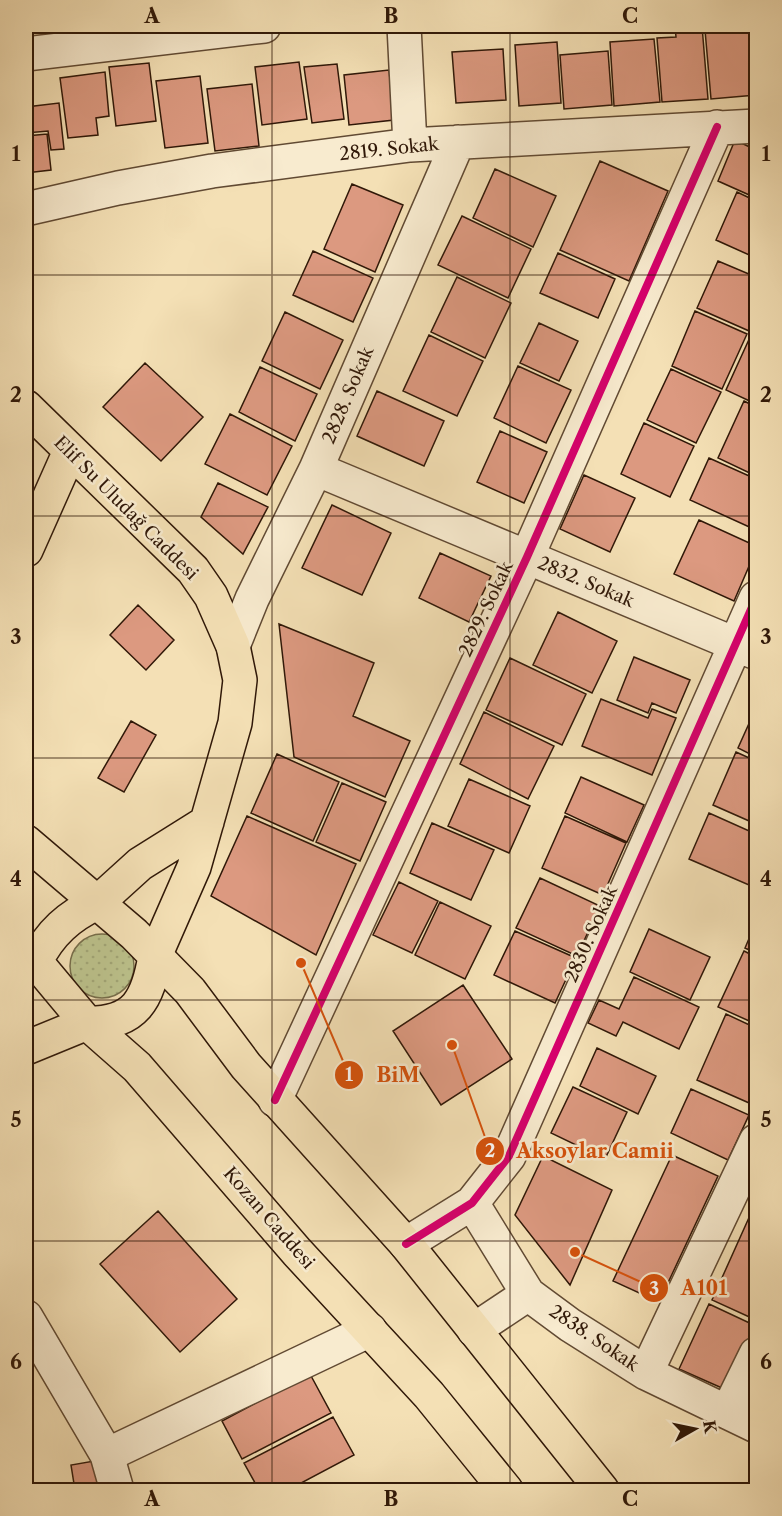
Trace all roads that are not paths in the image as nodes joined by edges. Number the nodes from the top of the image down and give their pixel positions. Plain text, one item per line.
1 (264, 26) edge
2 (404, 26) edge
3 (26, 54) edge
4 (756, 126) edge
5 (717, 128) junction
6 (458, 142) junction
7 (410, 145) junction
8 (26, 209) edge
9 (26, 408) edge
10 (70, 452) junction
11 (316, 469) junction
12 (26, 550) edge
13 (526, 557) junction
14 (756, 598) edge
15 (233, 646) junction
16 (746, 649) edge
17 (207, 822) junction
18 (26, 842) edge
19 (97, 903) junction
20 (145, 945) junction
21 (29, 963) edge
22 (87, 1023) junction
23 (26, 1048) edge
24 (275, 1100) junction
25 (756, 1141) edge
26 (472, 1203) junction
27 (406, 1244) junction
28 (528, 1294) junction
29 (26, 1317) edge
30 (370, 1330) junction
31 (474, 1330) junction
32 (756, 1354) edge
33 (646, 1373) junction
34 (728, 1411) junction
35 (756, 1426) edge
36 (107, 1455) junction
37 (117, 1491) edge
38 (506, 1491) edge
39 (602, 1491) edge

1 - 3 street
2 - 7 street
4 - 5 street, 2819. Sokak
5 - 6 street, 2819. Sokak
5 - 13 street, 2829. Sokak
6 - 7 street, 2819. Sokak
6 - 11 street, 2828. Sokak
7 - 8 street, 2819. Sokak
9 - 10 main road, Elif Su Uludağ Caddesi
10 - 12 main road
10 - 15 main road, Elif Su Uludağ Caddesi
11 - 13 street, 2832. Sokak
11 - 15 street, 2828. Sokak
13 - 16 street, 2832. Sokak
13 - 24 street, 2829. Sokak
14 - 16 street, 2830. Sokak
15 - 17 main road, Elif Su Uludağ Caddesi
16 - 26 street, 2830. Sokak
17 - 19 main road
17 - 20 main road, Elif Su Uludağ Caddesi
18 - 19 main road
19 - 20 main road
19 - 21 main road
20 - 22 main road
20 - 24 main road
21 - 22 main road, Kozan Caddesi
22 - 23 main road
22 - 30 main road, Kozan Caddesi
24 - 27 main road
25 - 33 street
26 - 27 street, 2830. Sokak
26 - 28 street, 2838. Sokak
27 - 31 main road
28 - 31 street
28 - 33 street, 2838. Sokak
29 - 36 street
30 - 36 street
30 - 38 main road, Kozan Caddesi
31 - 39 main road
32 - 34 street
33 - 34 street, 2838. Sokak
34 - 35 street, 2838. Sokak
36 - 37 street

